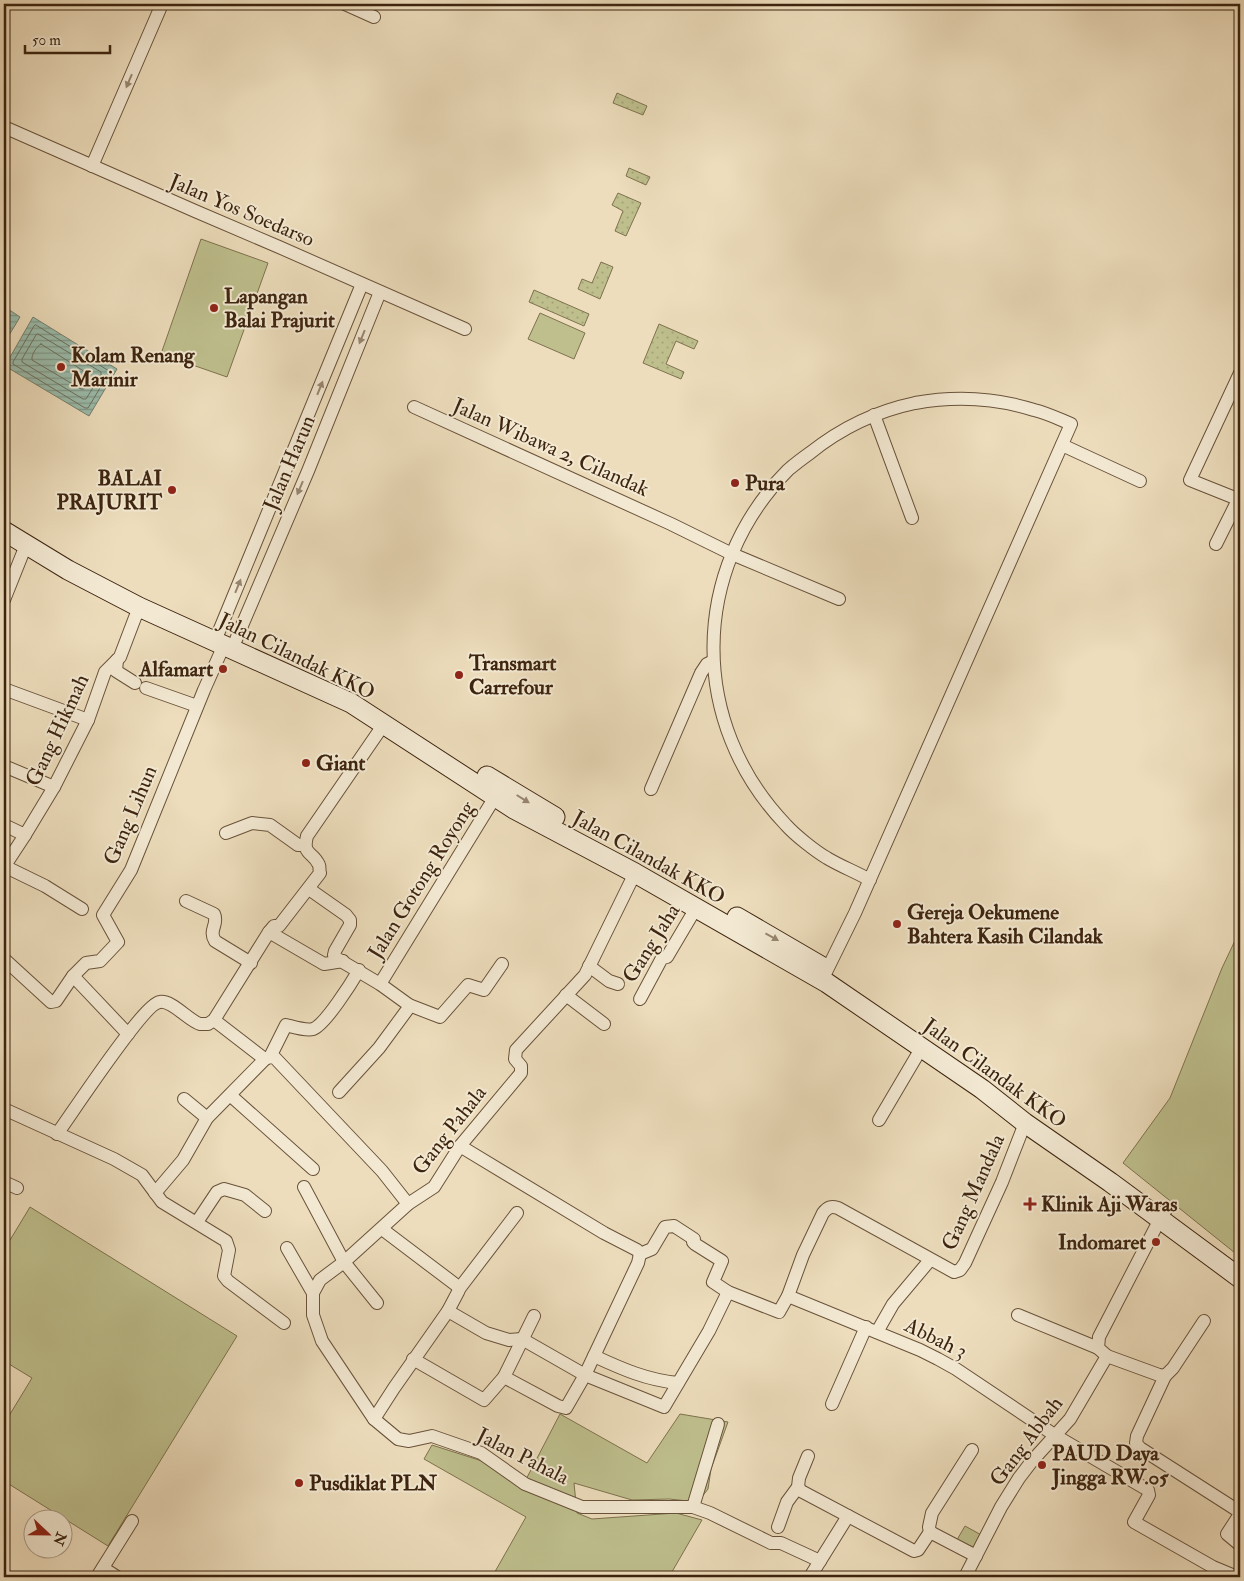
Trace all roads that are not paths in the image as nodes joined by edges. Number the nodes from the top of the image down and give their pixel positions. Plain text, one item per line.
1 (162, 4) edge
2 (345, 4) edge
3 (374, 16) dead end
4 (4, 127) edge
5 (92, 166) junction
6 (362, 284) junction
7 (380, 292) junction
8 (464, 329) dead end
9 (1240, 373) edge
10 (414, 407) dead end
11 (874, 415) junction
12 (1062, 445) junction
13 (1140, 481) dead end
14 (1239, 500) edge
15 (4, 518) edge
16 (912, 518) dead end
17 (4, 530) edge
18 (1216, 544) dead end
19 (26, 546) junction
20 (732, 554) junction
21 (839, 599) dead end
22 (4, 600) edge
23 (139, 607) junction
24 (226, 641) junction
25 (117, 660) junction
26 (713, 661) junction
27 (4, 689) edge
28 (197, 706) junction
29 (88, 720) junction
30 (384, 724) junction
31 (4, 766) edge
32 (54, 787) junction
33 (651, 790) dead end
34 (495, 796) junction
35 (4, 825) edge
36 (226, 833) dead end
37 (25, 835) junction
38 (305, 845) junction
39 (4, 866) edge
40 (635, 873) junction
41 (870, 880) junction
42 (309, 889) junction
43 (186, 901) dead end
44 (696, 908) junction
45 (82, 909) dead end
46 (269, 932) junction
47 (4, 960) edge
48 (344, 961) junction
49 (250, 963) junction
50 (502, 964) dead end
51 (589, 966) junction
52 (359, 970) junction
53 (824, 975) junction
54 (73, 976) junction
55 (380, 984) junction
56 (618, 984) dead end
57 (566, 995) junction
58 (640, 999) dead end
59 (409, 1005) junction
60 (214, 1020) junction
61 (604, 1024) dead end
62 (128, 1034) junction
63 (922, 1047) junction
64 (268, 1058) junction
65 (339, 1092) dead end
66 (230, 1095) junction
67 (184, 1099) dead end
68 (4, 1109) edge
69 (207, 1118) junction
70 (879, 1120) dead end
71 (1025, 1123) junction
72 (57, 1134) junction
73 (460, 1146) junction
74 (1070, 1148) junction
75 (312, 1168) dead end
76 (4, 1182) edge
77 (304, 1187) dead end
78 (17, 1188) dead end
79 (155, 1193) junction
80 (408, 1204) junction
81 (265, 1211) dead end
82 (517, 1213) dead end
83 (1163, 1213) junction
84 (197, 1222) junction
85 (382, 1229) junction
86 (287, 1248) dead end
87 (640, 1254) junction
88 (930, 1260) junction
89 (344, 1262) junction
90 (1240, 1263) edge
91 (1240, 1278) edge
92 (459, 1289) junction
93 (728, 1292) junction
94 (312, 1294) junction
95 (788, 1296) junction
96 (377, 1303) dead end
97 (448, 1311) junction
98 (1018, 1315) dead end
99 (534, 1316) dead end
100 (1204, 1320) dead end
101 (284, 1323) dead end
102 (872, 1330) junction
103 (522, 1339) junction
104 (1102, 1352) junction
105 (594, 1356) junction
106 (414, 1359) junction
107 (585, 1375) junction
108 (1165, 1376) junction
109 (504, 1377) junction
110 (678, 1384) junction
111 (832, 1404) dead end
112 (374, 1418) junction
113 (718, 1424) dead end
114 (1056, 1436) junction
115 (972, 1450) dead end
116 (808, 1456) dead end
117 (798, 1487) junction
118 (693, 1507) junction
119 (1240, 1513) edge
120 (848, 1516) junction
121 (132, 1522) dead end
122 (778, 1527) dead end
123 (930, 1532) junction
124 (1239, 1544) dead end
125 (976, 1556) junction
126 (820, 1560) junction
127 (100, 1572) edge
128 (117, 1577) edge
129 (810, 1577) edge
130 (965, 1577) edge
131 (1237, 1577) edge

1 -> 5 street
2 - 3 street
4 - 5 street, Jalan Yos Soedarso
5 - 6 street, Jalan Yos Soedarso
6 - 7 street, Jalan Yos Soedarso
24 -> 6 street, Jalan Harun
7 - 8 street, Jalan Yos Soedarso
7 -> 24 street, Jalan Harun
9 - 14 street
10 - 20 street, Jalan Wibawa 2, Cilandak
11 - 12 street
11 - 16 street
11 - 20 street
12 - 13 street
12 - 41 street
14 - 18 street
15 - 24 street, Jalan Cilandak KKO
17 - 19 street, Jalan Cilandak KKO
19 - 22 street
19 - 23 street, Jalan Cilandak KKO
20 - 21 street, Jalan Wibawa 2, Cilandak
20 - 26 street
23 - 24 street, Jalan Cilandak KKO
23 - 25 street, Gang Hikmah
24 - 28 street, Gang Lihun
24 - 30 street, Jalan Cilandak KKO
24 -> 53 street, Jalan Cilandak KKO
25 - 28 street
25 - 29 street, Gang Hikmah
26 - 33 street
26 - 41 street
27 - 29 street
28 - 54 street, Gang Lihun
29 - 32 street, Gang Hikmah
30 - 34 street, Jalan Cilandak KKO
30 - 38 street
31 - 32 street
32 - 37 street, Gang Hikmah
34 - 40 street, Jalan Cilandak KKO
34 - 55 street, Jalan Gotong Royong
35 - 37 street
36 - 38 street
37 - 39 street, Gang Hikmah
38 - 42 street
39 - 45 street
40 - 44 street, Jalan Cilandak KKO
40 - 51 street, Gang Pahala
41 - 53 street
42 - 46 street
42 - 48 street, Jalan Gotong Royong
43 - 49 street
44 - 53 street, Jalan Cilandak KKO
44 - 58 street, Gang Jaha
46 - 48 street
46 - 49 street
47 - 54 street
48 - 52 street, Jalan Gotong Royong
49 - 60 street
50 - 59 street, Jalan Gotong Royong
51 - 56 street
51 - 57 street, Gang Pahala
52 - 55 street, Jalan Gotong Royong
52 - 64 street
53 - 63 street, Jalan Cilandak KKO
53 - 74 street, Jalan Cilandak KKO
54 - 62 street
55 - 59 street, Jalan Gotong Royong
57 - 61 street
57 - 73 street, Gang Pahala
59 - 65 street
60 - 62 street
60 - 64 street
62 - 72 street
63 - 70 street
63 - 71 street, Jalan Cilandak KKO
64 - 66 street
64 - 80 street
66 - 69 street
66 - 75 street
67 - 69 street
68 - 72 street
69 - 79 street
71 - 74 street, Jalan Cilandak KKO
71 - 88 street, Gang Mandala
72 - 79 street
73 - 80 street, Gang Pahala
73 - 87 street
74 - 83 street, Jalan Cilandak KKO
76 - 78 street
77 - 89 street
79 - 84 street
80 - 85 street, Gang Pahala
81 - 84 street
82 - 92 street
83 - 90 street, Jalan Cilandak KKO
83 - 91 street, Jalan Cilandak KKO
83 - 104 street, Gang Abbah
84 - 101 street
85 - 89 street, Gang Pahala
85 - 92 street
86 - 94 street
87 - 93 street
87 - 105 street
88 - 95 street, Gang Mandala
88 - 102 street
89 - 94 street, Gang Pahala
89 - 96 street
92 - 97 street
93 - 95 street
93 - 110 street
94 - 112 street
95 - 102 street, Abbah 3
97 - 103 street
97 - 106 street
98 - 104 street
99 - 103 street
100 - 108 street
102 - 111 street
102 - 114 street, Abbah 3
103 - 107 street
103 - 109 street
104 - 108 street
104 - 114 street, Gang Abbah
105 - 107 street
105 - 110 street
106 - 109 street
106 - 112 street
107 - 109 street
107 - 110 street
108 - 119 street
112 - 118 street, Jalan Pahala
113 - 118 street
114 - 125 street, Gang Abbah
114 - 131 street, Abbah 3
115 - 123 street
116 - 117 street
117 - 120 street
117 - 122 street
118 - 126 street, Jalan Pahala
119 - 124 street
120 - 123 street
120 - 126 street
121 - 127 street
123 - 125 street
125 - 130 street, Gang Abbah
126 - 129 street
127 - 128 street

